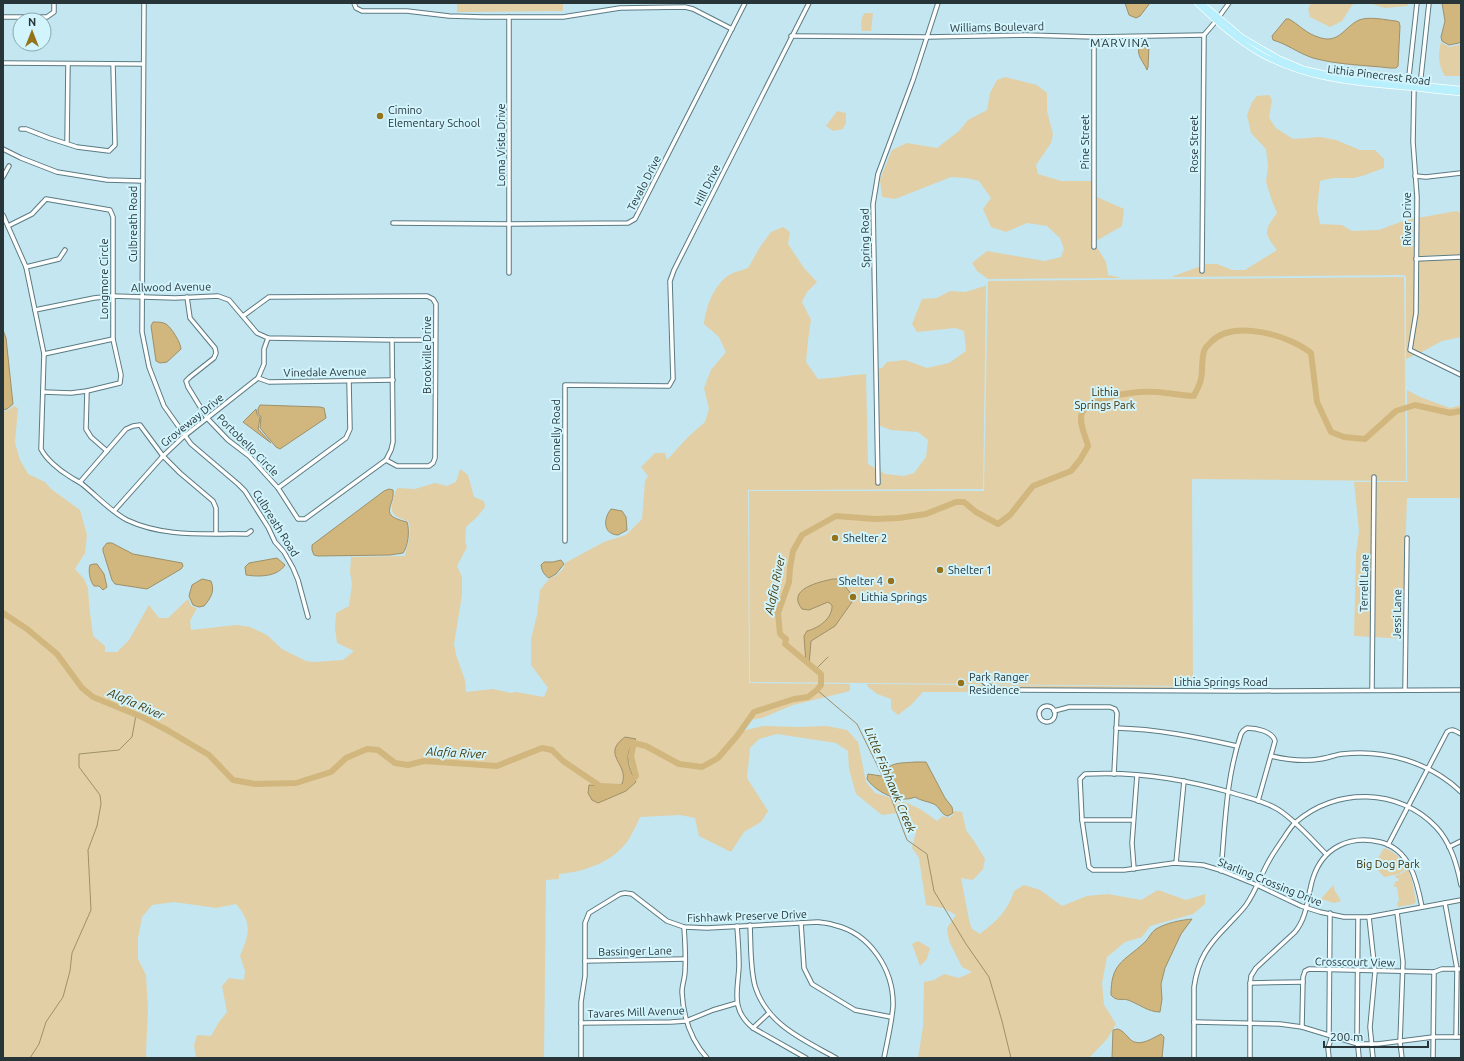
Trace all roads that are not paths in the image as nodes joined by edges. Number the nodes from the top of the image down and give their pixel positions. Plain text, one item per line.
1 (54, 3) edge
2 (144, 3) edge
3 (354, 3) edge
4 (745, 3) edge
5 (808, 3) edge
6 (938, 3) edge
7 (1197, 3) edge
8 (1202, 3) edge
9 (1229, 3) edge
10 (1417, 3) edge
11 (1429, 3) edge
12 (3, 17) edge
13 (509, 17) junction
14 (1217, 20) junction
15 (732, 29) junction
16 (1204, 35) junction
17 (791, 36) junction
18 (927, 37) junction
19 (1094, 37) junction
20 (3, 63) edge
21 (68, 64) junction
22 (114, 64) junction
23 (143, 64) junction
24 (1408, 86) junction
25 (1418, 87) junction
26 (1461, 89) edge
27 (1461, 93) edge
28 (21, 130) dead end
29 (67, 143) junction
30 (3, 149) edge
31 (9, 166) dead end
32 (1461, 173) edge
33 (1415, 176) junction
34 (3, 177) edge
35 (143, 181) junction
36 (3, 215) edge
37 (394, 223) dead end
38 (510, 224) junction
39 (8, 226) junction
40 (1094, 247) dead end
41 (65, 250) dead end
42 (1461, 257) edge
43 (1416, 258) junction
44 (26, 267) junction
45 (1202, 271) dead end
46 (509, 273) dead end
47 (112, 296) junction
48 (187, 297) junction
49 (142, 298) junction
50 (35, 310) junction
51 (243, 316) junction
52 (268, 338) junction
53 (113, 339) junction
54 (392, 340) junction
55 (436, 340) junction
56 (44, 354) junction
57 (1461, 375) edge
58 (258, 378) junction
59 (392, 380) junction
60 (349, 381) junction
61 (669, 386) joint
62 (87, 390) junction
63 (43, 392) junction
64 (207, 418) junction
65 (185, 436) junction
66 (107, 452) junction
67 (163, 456) junction
68 (386, 460) junction
69 (1374, 477) dead end
70 (80, 482) junction
71 (878, 483) dead end
72 (278, 488) junction
73 (114, 511) junction
74 (251, 531) dead end
75 (216, 533) junction
76 (1407, 538) dead end
77 (565, 541) dead end
78 (308, 617) dead end
79 (984, 682) dead end
80 (1372, 690) junction
81 (1405, 690) junction
82 (1461, 690) edge
83 (1054, 711) junction
84 (1116, 728) junction
85 (1461, 734) edge
86 (1237, 746) junction
87 (1271, 756) junction
88 (1428, 768) junction
89 (1114, 774) junction
90 (1137, 774) junction
91 (1184, 780) junction
92 (1228, 792) junction
93 (1461, 792) edge
94 (1258, 800) junction
95 (1408, 807) junction
96 (1082, 820) junction
97 (1133, 820) junction
98 (1295, 822) junction
99 (1461, 841) edge
100 (1388, 845) junction
101 (1449, 847) junction
102 (1326, 854) junction
103 (1176, 863) junction
104 (1134, 869) junction
105 (1221, 871) junction
106 (1257, 885) junction
107 (1461, 885) edge
108 (1461, 900) edge
109 (1444, 903) junction
110 (1422, 907) junction
111 (1307, 908) junction
112 (1397, 912) junction
113 (1330, 914) junction
114 (1369, 917) junction
115 (1358, 918) junction
116 (801, 923) junction
117 (750, 925) junction
118 (737, 926) junction
119 (684, 927) junction
120 (686, 959) junction
121 (585, 961) junction
122 (1459, 969) edge
123 (1330, 970) junction
124 (1358, 970) junction
125 (1374, 972) junction
126 (1403, 972) junction
127 (1434, 972) junction
128 (1250, 982) junction
129 (1302, 982) junction
130 (736, 1003) junction
131 (769, 1013) junction
132 (891, 1017) junction
133 (686, 1021) junction
134 (1194, 1022) junction
135 (1250, 1022) junction
136 (581, 1023) junction
137 (1302, 1027) junction
138 (753, 1028) junction
139 (1330, 1035) junction
140 (1433, 1037) junction
141 (1456, 1037) junction
142 (1461, 1037) edge
143 (1400, 1042) junction
144 (1358, 1044) junction
145 (1372, 1045) junction
146 (581, 1058) edge
147 (707, 1058) edge
148 (806, 1058) edge
149 (836, 1058) edge
150 (884, 1058) edge
151 (1194, 1058) edge
152 (1250, 1058) edge
153 (1329, 1058) edge
154 (1359, 1058) edge
155 (1373, 1058) edge
156 (1402, 1058) edge
157 (1433, 1058) edge

1 - 12 street
2 - 23 street, Culbreath Road
3 - 13 street
4 - 15 street, Tevalo Drive
5 - 17 street, Hill Drive
6 - 18 street, Spring Road
7 - 14 main road, Lithia Pinecrest Road
8 - 14 main road, Lithia Pinecrest Road
9 - 14 street
10 - 24 street
11 - 25 street, River Drive
13 - 15 street
13 - 38 street, Loma Vista Drive
14 - 16 street
14 - 24 main road, Lithia Pinecrest Road
15 - 38 street, Tevalo Drive
16 - 19 street, Williams Boulevard
16 - 45 street, Rose Street
17 - 18 street, Williams Boulevard
17 - 61 street, Hill Drive
18 - 19 street, Williams Boulevard
18 - 71 street, Spring Road
19 - 40 street, Pine Street
20 - 21 street
21 - 22 street
21 - 29 street
22 - 23 street
22 - 29 street
23 - 35 street, Culbreath Road
24 - 25 main road, Lithia Pinecrest Road
25 - 26 main road, Lithia Pinecrest Road
25 - 27 main road, Lithia Pinecrest Road
25 - 33 street, River Drive
28 - 29 street
30 - 35 street
31 - 34 street
32 - 33 street
33 - 43 street, River Drive
35 - 49 street, Culbreath Road
36 - 39 street
37 - 38 street, Tevalo Drive
38 - 46 street, Loma Vista Drive
39 - 44 street
39 - 47 street, Longmore Circle
41 - 44 street
42 - 43 street
43 - 57 street, River Drive
44 - 50 street
47 - 49 street, Allwood Avenue
47 - 50 street, Allwood Avenue
47 - 53 street, Longmore Circle
48 - 49 street, Allwood Avenue
48 - 51 street, Allwood Avenue
48 - 64 street, Portobello Circle
49 - 65 street, Culbreath Road
50 - 56 street
51 - 52 street, Allwood Avenue
51 - 55 street, Brookville Drive
52 - 54 street
52 - 58 street
53 - 56 street
53 - 62 street, Longmore Circle
54 - 55 street
54 - 59 street
55 - 68 street, Brookville Drive
56 - 63 street
58 - 60 street, Vinedale Avenue
58 - 64 street, Groveway Drive
59 - 60 street, Vinedale Avenue
59 - 68 street
60 - 72 street
61 - 77 street, Donnelly Road
62 - 63 street, Longmore Circle
62 - 66 street
63 - 70 street
64 - 65 street, Groveway Drive
64 - 72 street, Portobello Circle
65 - 67 street, Groveway Drive
65 - 78 street, Culbreath Road
66 - 67 street
66 - 70 street
67 - 73 street, Groveway Drive
67 - 75 street
68 - 72 street, Portobello Circle
69 - 80 street, Terrell Lane
70 - 73 street
73 - 75 street
74 - 75 street
76 - 81 street, Jessi Lane
79 - 80 street, Lithia Springs Road
80 - 81 street, Lithia Springs Road
81 - 82 street, Lithia Springs Road
83 - 83 street
83 - 84 street
84 - 86 street
84 - 89 street
85 - 88 street
86 - 87 street
86 - 92 street
87 - 88 street
87 - 94 street
88 - 93 street
88 - 95 street
89 - 90 street, Starling Crossing Drive
89 - 96 street, Starling Crossing Drive
90 - 91 street, Starling Crossing Drive
90 - 97 street
91 - 92 street, Starling Crossing Drive
91 - 103 street
92 - 94 street, Starling Crossing Drive
92 - 105 street
94 - 98 street, Starling Crossing Drive
95 - 98 street
95 - 100 street
95 - 101 street
96 - 97 street
96 - 104 street, Starling Crossing Drive
97 - 104 street
98 - 102 street, Starling Crossing Drive
98 - 106 street
99 - 101 street
100 - 102 street
100 - 110 street
101 - 107 street
102 - 111 street
103 - 104 street, Starling Crossing Drive
103 - 105 street, Starling Crossing Drive
105 - 106 street, Starling Crossing Drive
106 - 111 street, Starling Crossing Drive
106 - 134 street
108 - 109 street, Starling Crossing Drive
109 - 110 street, Starling Crossing Drive
109 - 122 street
110 - 112 street, Starling Crossing Drive
111 - 113 street, Starling Crossing Drive
111 - 128 street
112 - 114 street, Starling Crossing Drive
112 - 126 street
113 - 115 street, Starling Crossing Drive
113 - 123 street
114 - 115 street, Starling Crossing Drive
114 - 125 street
115 - 124 street
116 - 117 street, Fishhawk Preserve Drive
116 - 132 street
116 - 132 street, Fishhawk Preserve Drive
117 - 118 street, Fishhawk Preserve Drive
117 - 131 street
118 - 119 street, Fishhawk Preserve Drive
118 - 130 street
119 - 120 street
119 - 121 street, Fishhawk Preserve Drive
120 - 121 street, Bassinger Lane
120 - 133 street
121 - 136 street, Fishhawk Preserve Drive
122 - 127 street, Crosscourt View
122 - 141 street
123 - 124 street, Crosscourt View
123 - 129 street, Crosscourt View
123 - 139 street
124 - 125 street, Crosscourt View
124 - 144 street
125 - 126 street, Crosscourt View
125 - 145 street
126 - 127 street, Crosscourt View
126 - 143 street
127 - 140 street
128 - 129 street
128 - 135 street
129 - 137 street
130 - 133 street, Tavares Mill Avenue
130 - 138 street
131 - 138 street
131 - 149 street
132 - 150 street, Fishhawk Preserve Drive
133 - 136 street, Tavares Mill Avenue
133 - 147 street
134 - 135 street
134 - 151 street
135 - 137 street
135 - 152 street
136 - 146 street, Fishhawk Preserve Drive
137 - 139 street
138 - 148 street
139 - 144 street
139 - 153 street
140 - 141 street
140 - 143 street
140 - 157 street
141 - 142 street
143 - 145 street
143 - 156 street
144 - 145 street
144 - 154 street
145 - 155 street

